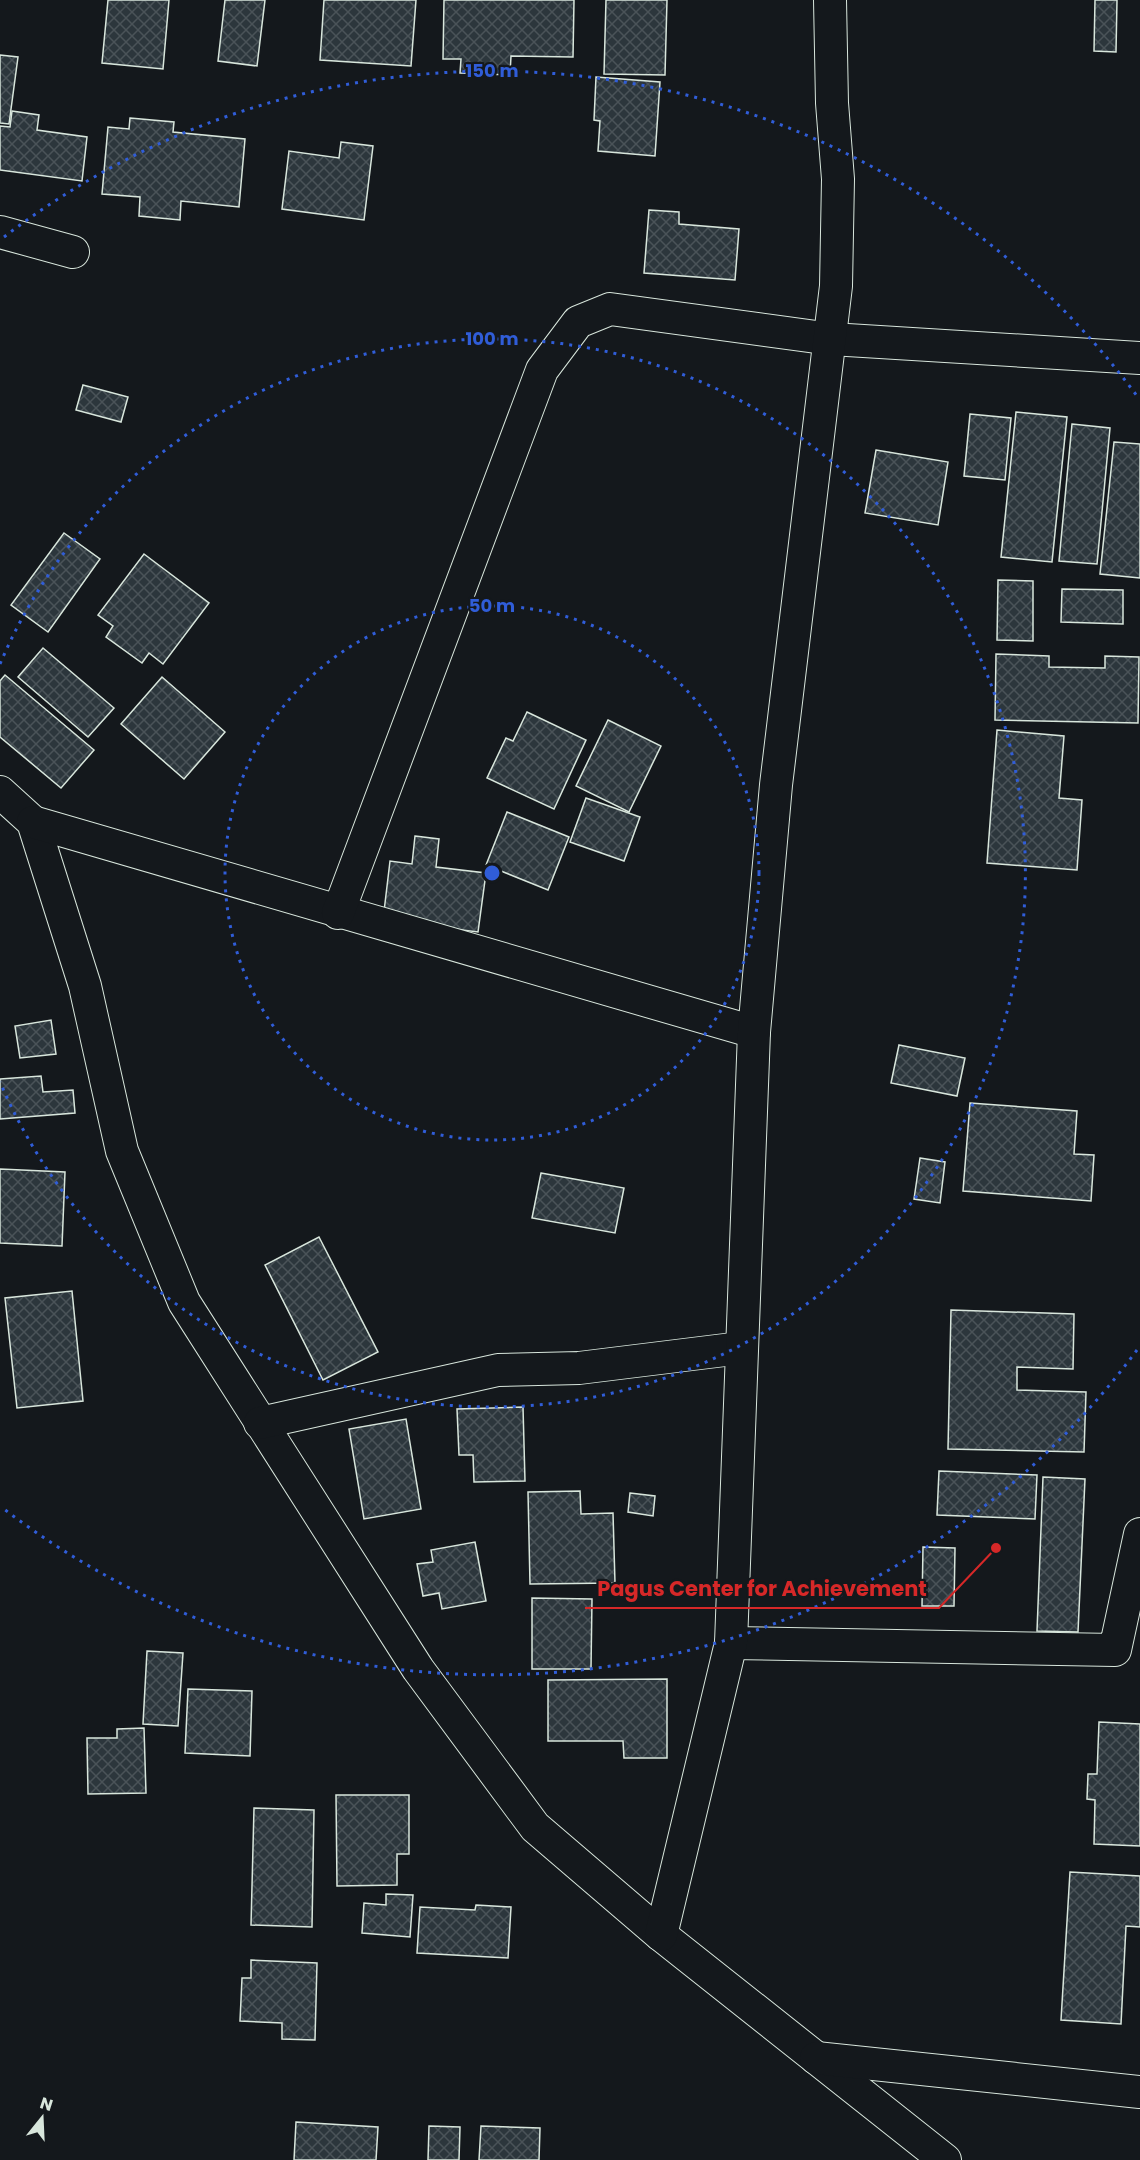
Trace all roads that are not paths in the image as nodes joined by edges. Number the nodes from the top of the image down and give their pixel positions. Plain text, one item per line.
1 (830, 0) edge
2 (0, 232) edge
3 (73, 252) dead end
4 (831, 339) junction
5 (1140, 358) edge
6 (0, 792) edge
7 (33, 822) junction
8 (338, 913) junction
9 (754, 1032) junction
10 (741, 1348) junction
11 (260, 1422) junction
12 (1140, 1534) edge
13 (731, 1643) junction
14 (661, 1935) junction
15 (816, 2058) junction
16 (1140, 2091) edge
17 (945, 2160) edge

1 - 4 street
2 - 3 street
4 - 5 street
4 - 8 street
4 - 9 street
6 - 7 street
7 - 8 street
7 - 11 street
8 - 9 street
9 - 10 street
10 - 11 street
10 - 13 street
11 - 14 street
12 - 13 street
13 - 14 street
14 - 15 street
15 - 16 street
15 - 17 street

